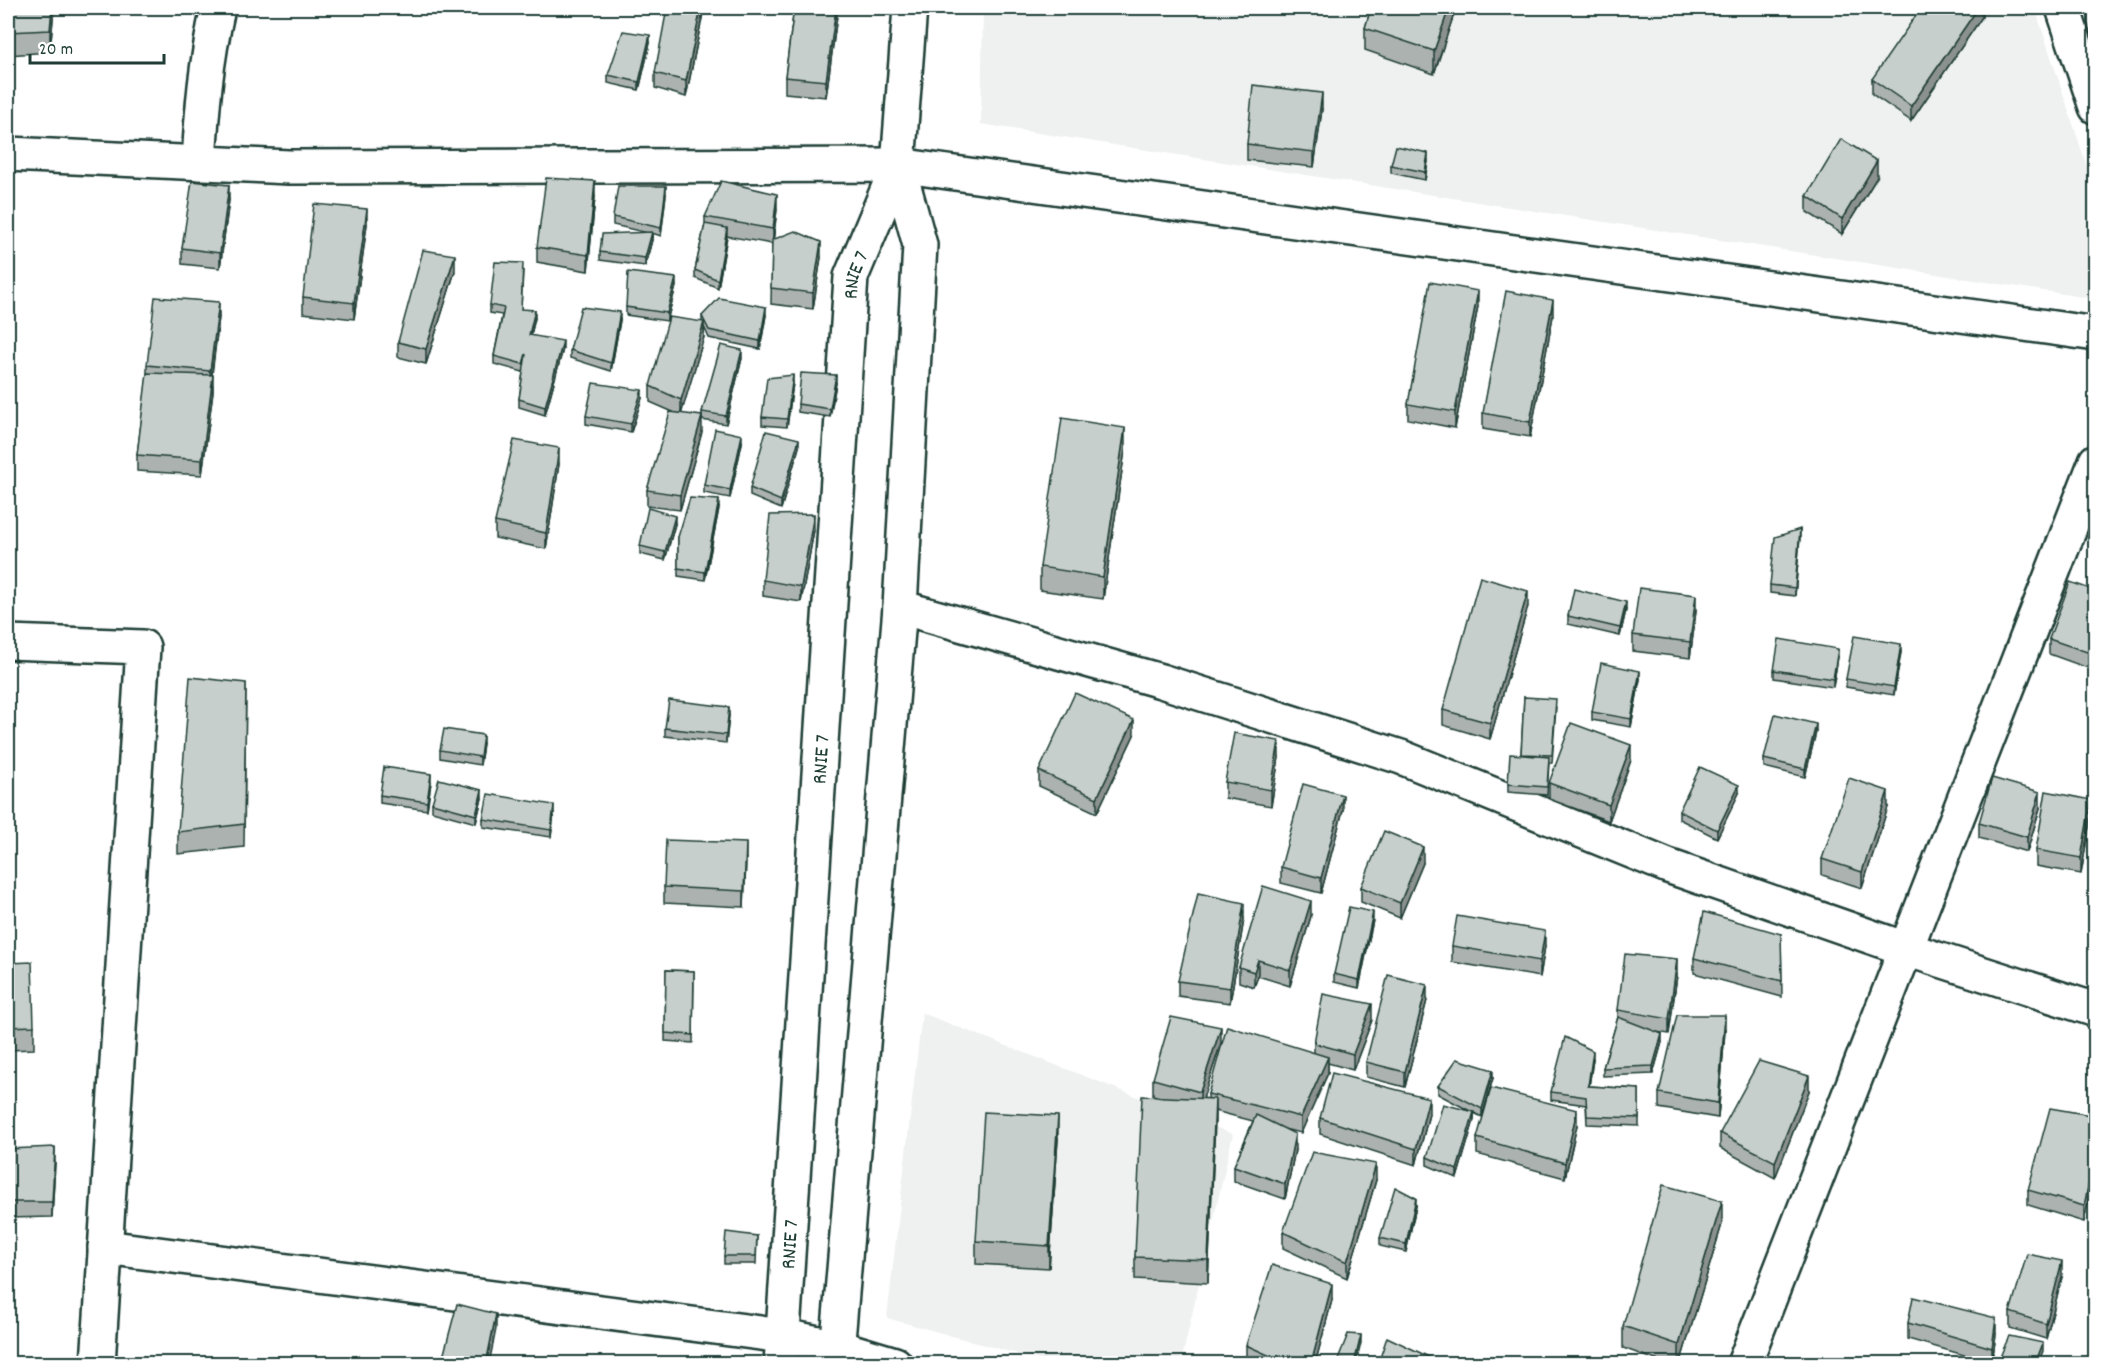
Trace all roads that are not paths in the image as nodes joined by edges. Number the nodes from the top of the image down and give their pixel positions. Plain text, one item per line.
1 (218, 8) edge
2 (910, 8) edge
3 (2063, 8) edge
4 (2096, 106) edge
5 (8, 154) edge
6 (199, 163) junction
7 (898, 165) junction
8 (2096, 334) edge
9 (2096, 461) edge
10 (900, 607) junction
11 (8, 642) edge
12 (1906, 949) junction
13 (2096, 1010) edge
14 (105, 1247) junction
15 (782, 1350) edge
16 (837, 1355) edge
17 (98, 1364) edge
18 (895, 1364) edge
19 (1744, 1364) edge

1 - 6 street
2 - 7 street, RNIE 7 / RNIE 7
3 - 4 street
5 - 6 street
6 - 7 street
7 - 8 street
7 - 10 street, RNIE 7 / RNIE 7
7 - 15 street, RNIE 7 / RNIE 7
9 - 12 street
10 - 12 street
10 - 16 street, RNIE 7 / RNIE 7
11 - 14 street
12 - 13 street
12 - 19 street
14 - 15 street
14 - 17 street
15 - 16 street
16 - 18 street

